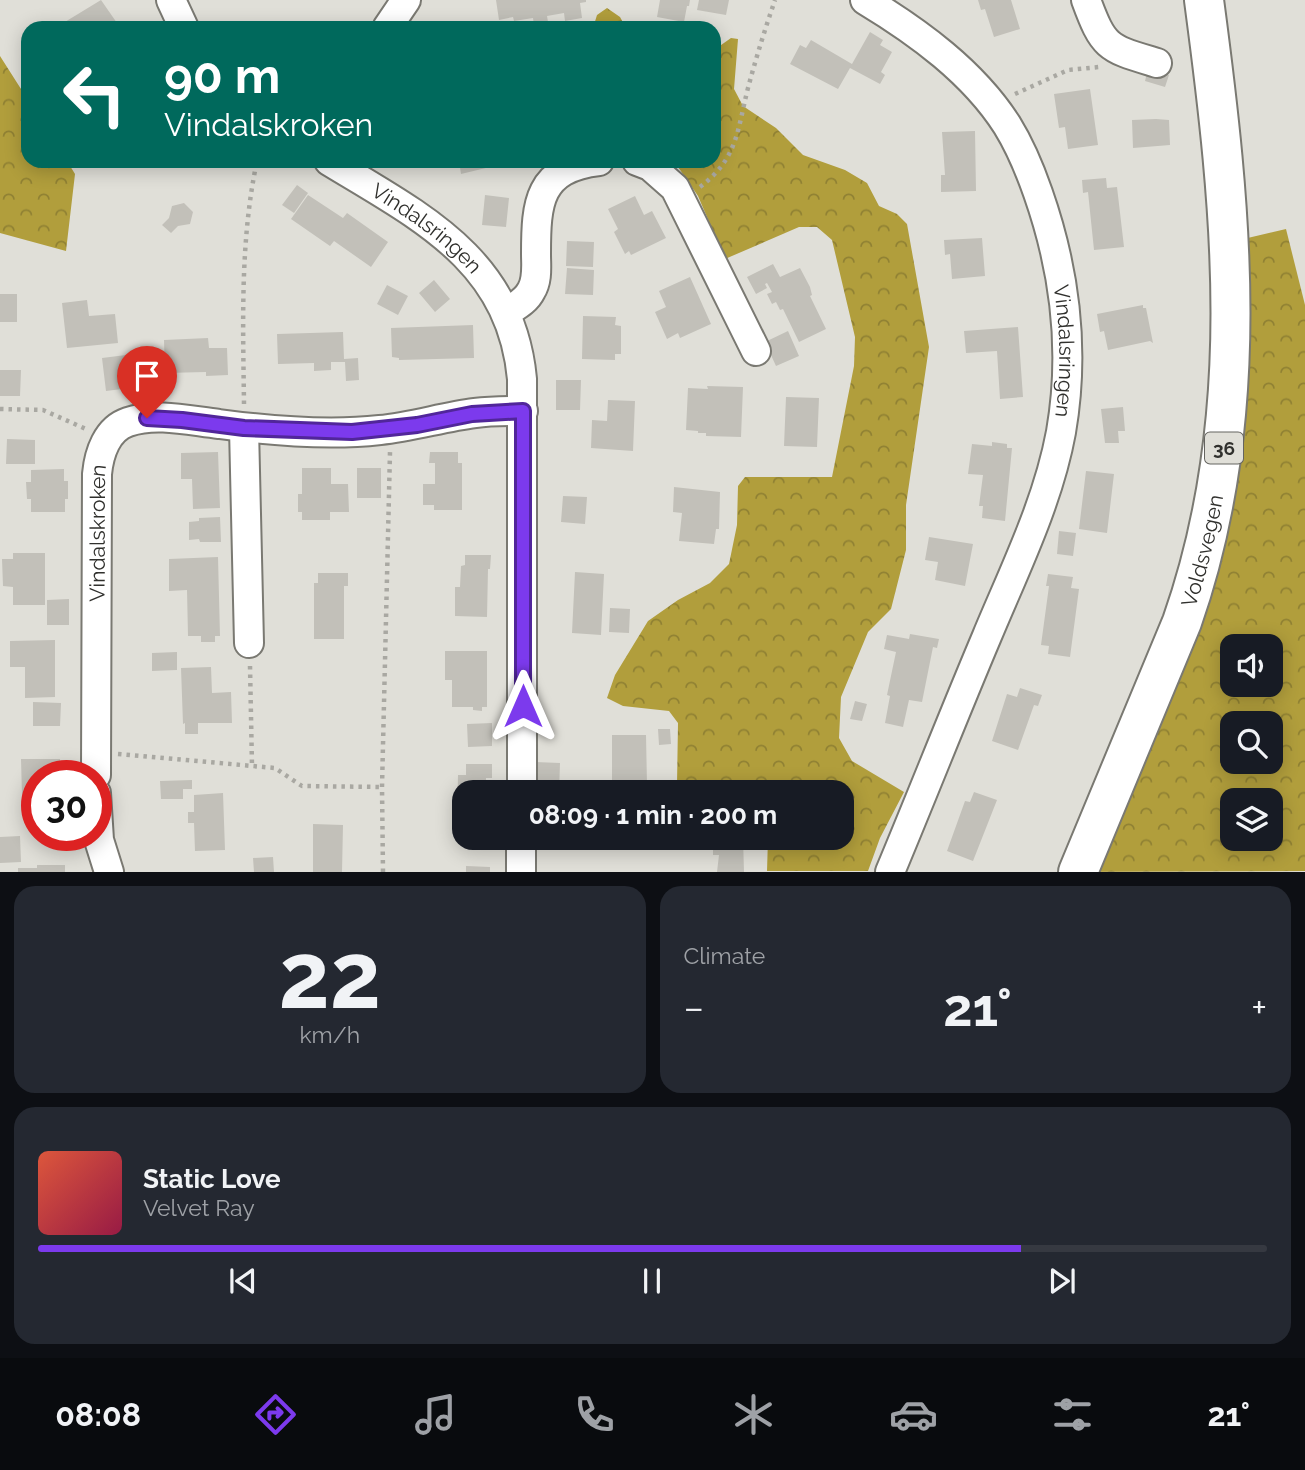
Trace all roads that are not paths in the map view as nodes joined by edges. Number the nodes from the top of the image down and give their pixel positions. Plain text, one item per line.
1 (171, 0) edge
2 (406, 0) edge
3 (865, 0) edge
4 (1086, 0) edge
5 (1203, 0) edge
6 (181, 21) edge
7 (392, 21) edge
8 (1157, 63) dead end
9 (341, 168) edge
10 (571, 168) edge
11 (653, 168) edge
12 (507, 312) junction
13 (756, 351) dead end
14 (523, 411) junction
15 (244, 428) junction
16 (250, 643) road end
17 (96, 760) edge
18 (522, 780) edge
19 (521, 850) edge
20 (102, 851) edge
21 (109, 872) edge
22 (521, 872) edge
23 (890, 872) edge
24 (1078, 872) edge

1 - 6 street
2 - 7 street
3 - 23 street, Vindalsringen
4 - 8 street
5 - 24 highway, Voldsvegen / 36
9 - 12 street, Vindalsringen
10 - 12 street
11 - 13 street
12 - 14 street, Vindalsringen
14 - 15 street, Vindalskroken
14 - 18 street, Vindalsringen
15 - 16 street
15 - 17 street, Vindalskroken
19 - 22 street
20 - 21 street

